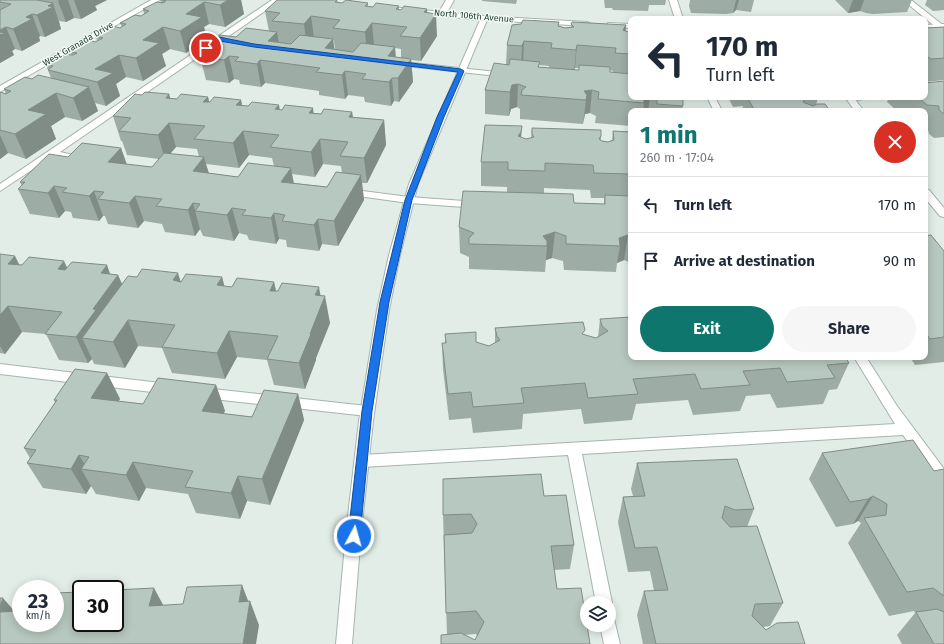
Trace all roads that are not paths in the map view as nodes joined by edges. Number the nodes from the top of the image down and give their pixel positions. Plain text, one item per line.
1 (156, 0) edge
2 (277, 0) edge
3 (450, 0) edge
4 (674, 0) edge
5 (907, 0) edge
6 (379, 8) edge
7 (442, 14) junction
8 (678, 16) edge
9 (484, 18) junction
10 (628, 26) edge
11 (942, 26) edge
12 (928, 27) edge
13 (219, 39) junction
14 (233, 42) edge
15 (389, 62) edge
16 (461, 71) junction
17 (512, 75) edge
18 (0, 89) edge
19 (851, 100) edge
20 (857, 108) edge
21 (52, 153) junction
22 (94, 161) edge
23 (0, 188) edge
24 (338, 191) edge
25 (928, 195) edge
26 (409, 200) junction
27 (486, 205) edge
28 (944, 214) edge
29 (862, 360) edge
30 (0, 369) edge
31 (367, 411) junction
32 (906, 430) junction
33 (574, 449) junction
34 (362, 461) junction
35 (944, 480) edge
36 (603, 596) edge
37 (609, 632) edge
38 (344, 644) edge
39 (612, 644) edge

1 - 18 street, West Granada Drive
2 - 13 street
3 - 7 street
4 - 8 street
5 - 11 street
6 - 7 street, North 106th Avenue
7 - 9 street, North 106th Avenue
9 - 10 street, North 106th Avenue
9 - 16 street
11 - 12 street
13 - 14 street
13 - 21 street
15 - 16 street
16 - 17 street
16 - 26 street
19 - 20 street
21 - 22 street
21 - 23 street
24 - 26 street
25 - 28 street
26 - 27 street
26 - 31 street
29 - 32 street
30 - 31 street
31 - 34 street
32 - 33 street
32 - 35 street
33 - 34 street
33 - 36 street
34 - 38 street
37 - 39 street

